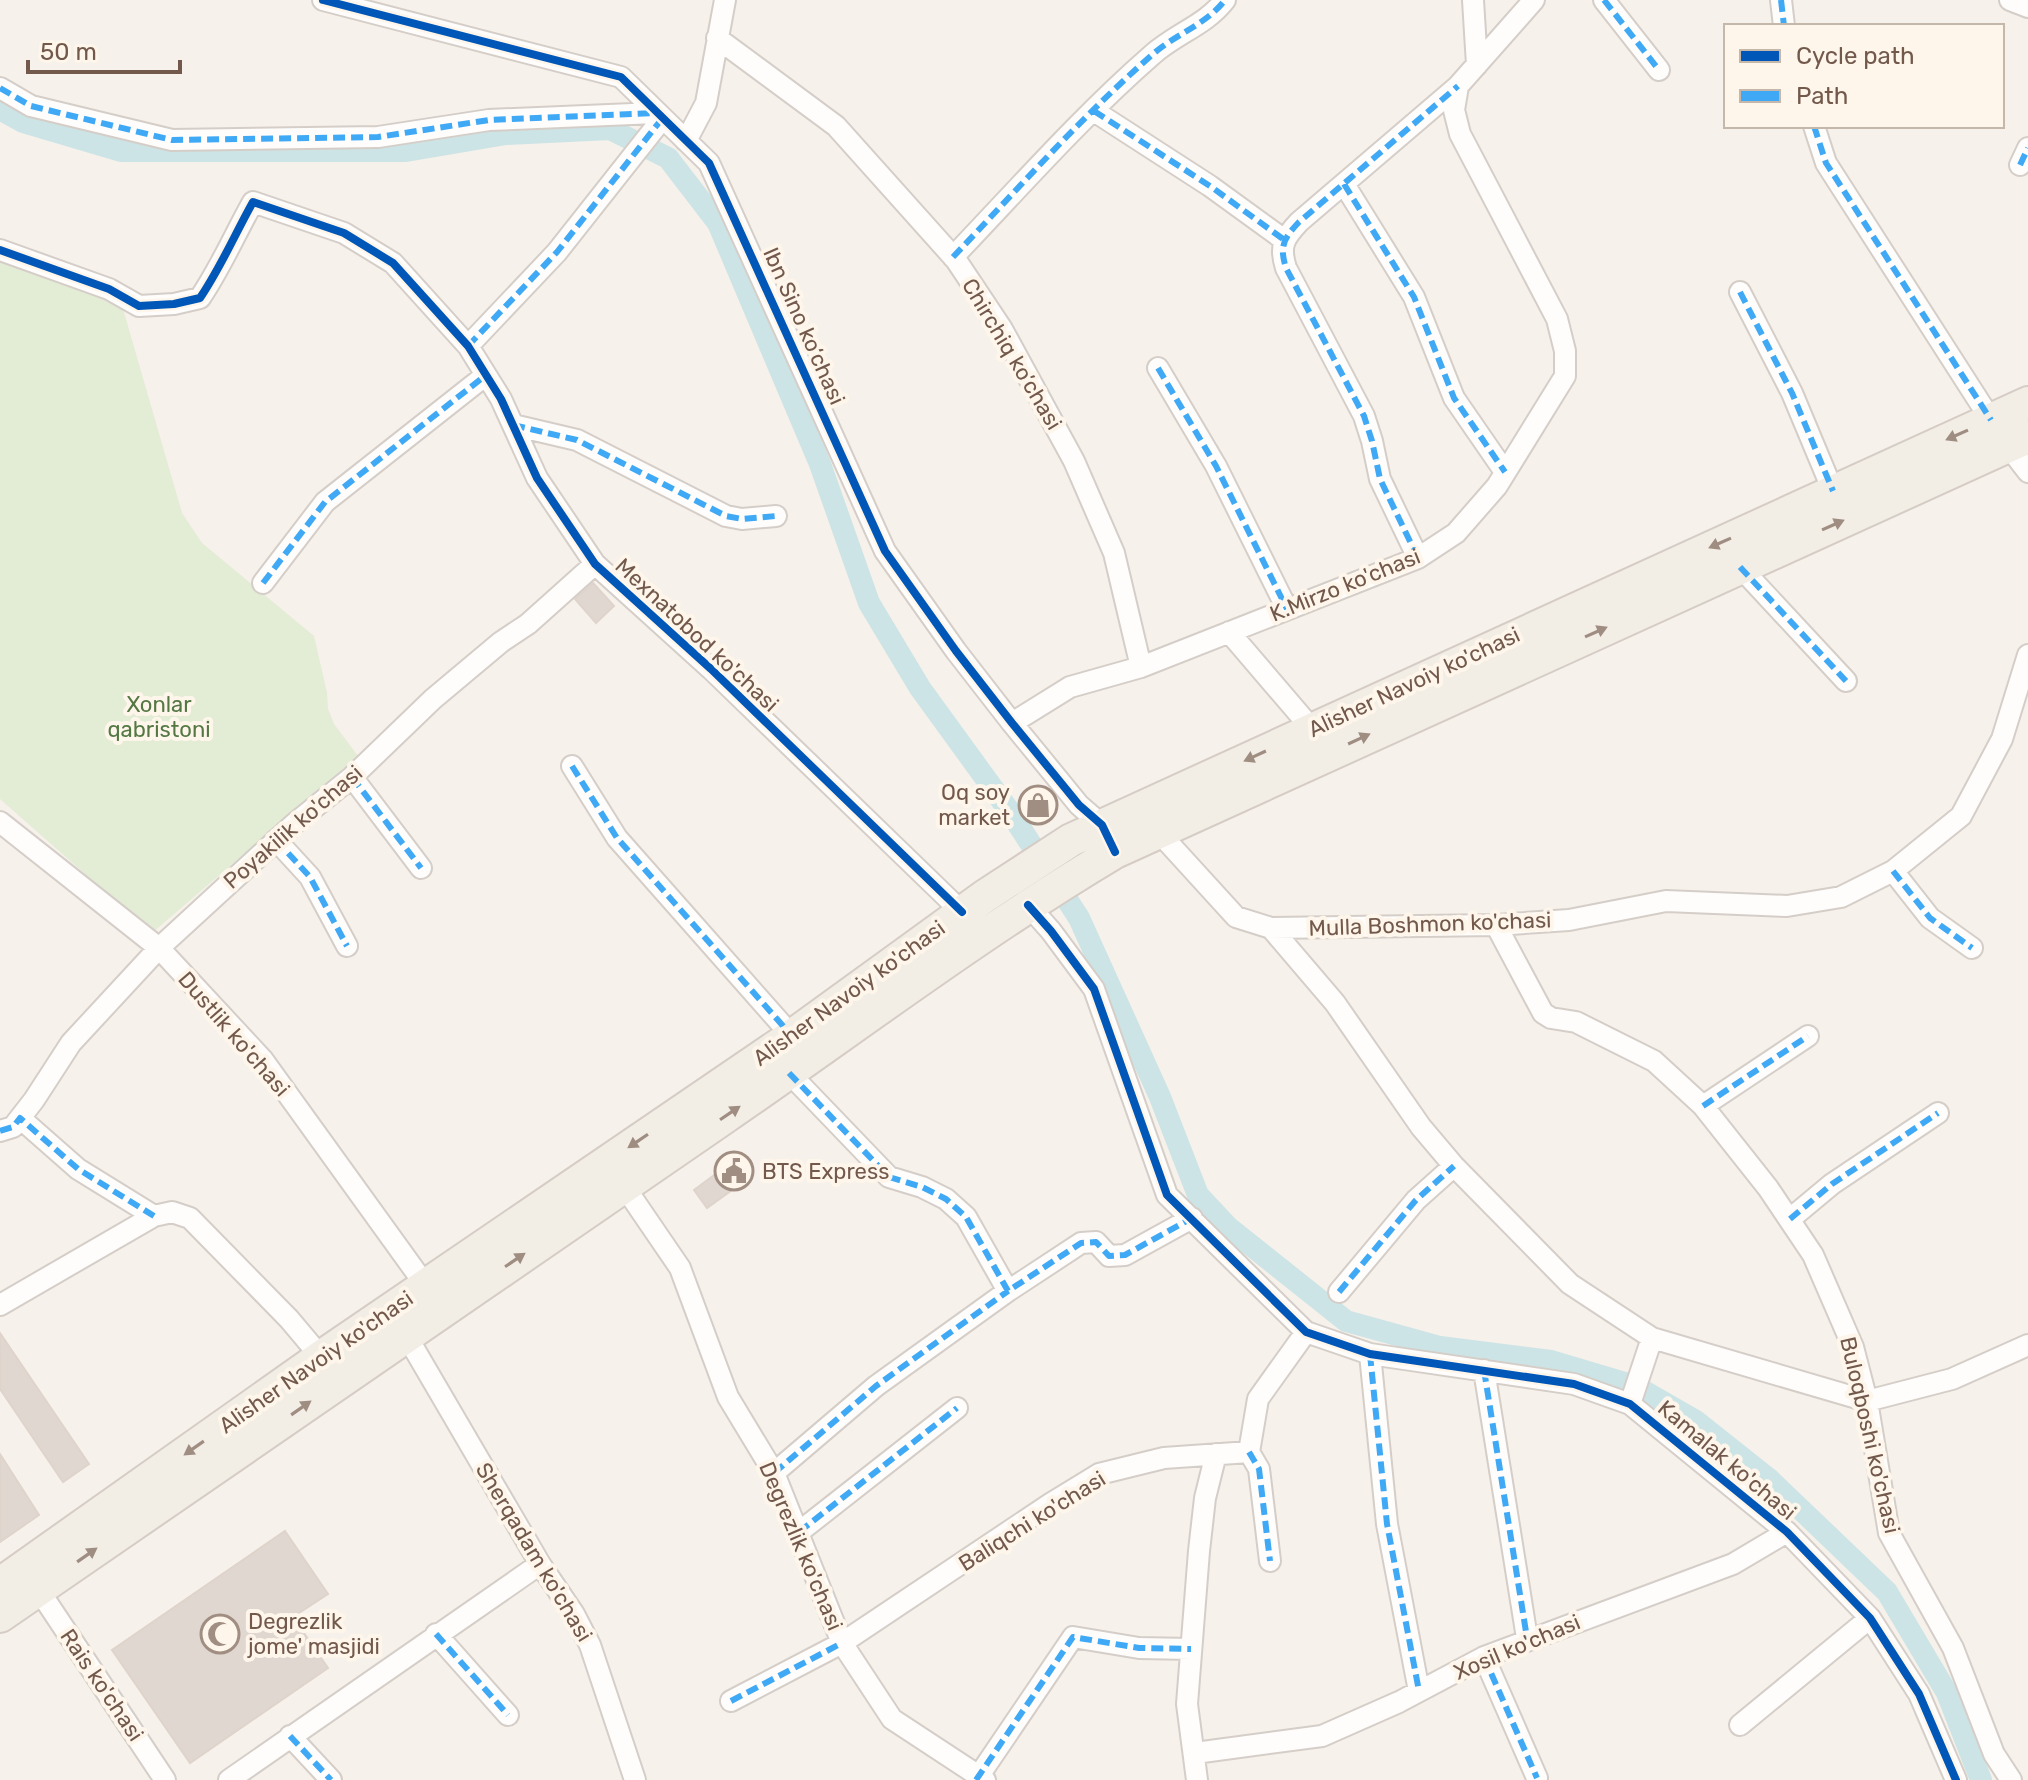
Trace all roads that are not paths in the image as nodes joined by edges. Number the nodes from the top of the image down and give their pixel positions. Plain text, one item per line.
1 (323, 0) edge
2 (725, 0) edge
3 (1225, 0) edge
4 (1473, 0) edge
5 (1534, 0) edge
6 (1604, 0) edge
7 (1781, 0) edge
8 (2010, 0) edge
9 (2028, 7) edge
10 (1784, 24) edge
11 (717, 38) junction
12 (1477, 65) junction
13 (1659, 70) dead end
14 (1458, 86) junction
15 (0, 88) edge
16 (1094, 111) junction
17 (660, 117) junction
18 (1815, 128) edge
19 (686, 141) junction
20 (1344, 184) junction
21 (1283, 239) junction
22 (0, 250) edge
23 (953, 257) junction
24 (1740, 292) dead end
25 (468, 346) junction
26 (1158, 368) dead end
27 (486, 375) junction
28 (2028, 403) edge
29 (513, 425) junction
30 (2009, 434) edge
31 (1505, 472) junction
32 (2028, 472) edge
33 (1833, 491) junction
34 (776, 516) dead end
35 (1418, 558) junction
36 (595, 564) junction
37 (1740, 567) junction
38 (263, 583) dead end
39 (1287, 609) junction
40 (1229, 632) junction
41 (2028, 655) edge
42 (1141, 667) junction
43 (1846, 681) dead end
44 (1012, 723) junction
45 (1312, 729) junction
46 (572, 766) dead end
47 (352, 777) junction
48 (1149, 819) junction
49 (0, 822) edge
50 (1108, 838) junction
51 (276, 840) junction
52 (421, 868) dead end
53 (1893, 871) junction
54 (1029, 891) junction
55 (962, 912) junction
56 (1496, 925) junction
57 (1271, 928) junction
58 (347, 946) dead end
59 (159, 948) junction
60 (1972, 948) dead end
61 (792, 1036) junction
62 (1808, 1036) dead end
63 (789, 1073) junction
64 (1703, 1106) junction
65 (1938, 1113) dead end
66 (20, 1118) junction
67 (0, 1131) edge
68 (1454, 1166) junction
69 (624, 1186) junction
70 (154, 1216) junction
71 (1192, 1218) junction
72 (1790, 1219) junction
73 (426, 1286) junction
74 (1008, 1291) junction
75 (1339, 1292) dead end
76 (0, 1305) edge
77 (1306, 1332) junction
78 (406, 1335) junction
79 (1652, 1338) junction
80 (2028, 1345) edge
81 (1370, 1354) junction
82 (321, 1357) junction
83 (1484, 1370) junction
84 (1867, 1401) junction
85 (1630, 1404) junction
86 (957, 1408) dead end
87 (1249, 1452) junction
88 (1216, 1454) junction
89 (774, 1473) junction
90 (799, 1532) junction
91 (1787, 1532) junction
92 (1270, 1561) dead end
93 (540, 1564) junction
94 (0, 1584) edge
95 (38, 1589) junction
96 (0, 1616) edge
97 (1870, 1618) junction
98 (436, 1634) junction
99 (1527, 1638) junction
100 (842, 1643) junction
101 (1191, 1649) junction
102 (1484, 1657) junction
103 (1419, 1691) junction
104 (731, 1701) dead end
105 (508, 1715) dead end
106 (1740, 1725) dead end
107 (290, 1736) junction
108 (1195, 1753) junction
109 (1537, 1778) dead end
110 (980, 1779) edge
111 (165, 1780) edge
112 (229, 1780) edge
113 (331, 1780) edge
114 (635, 1780) edge
115 (1197, 1780) edge
116 (1956, 1780) edge
117 (2011, 1780) edge

1 - 17 street, Ibn Sino ko‘chasi
2 - 11 street
3 - 16 street
4 - 12 street
5 - 12 street
6 - 13 street
7 - 10 street
8 - 9 street
11 - 19 street
11 - 23 street, Chirchiq ko’chasi
12 - 14 street
14 - 20 street
14 - 31 street, K.Mirzo ko'chasi
15 - 17 street
16 - 21 street
16 - 23 street
17 - 19 street, Ibn Sino ko‘chasi
17 - 25 street
18 - 30 street
19 - 44 street, Ibn Sino ko‘chasi
20 - 21 street
20 - 31 street
21 - 35 street
22 - 25 street, Mexnatobod ko'chasi
23 - 42 street, Chirchiq ko’chasi
24 - 33 street
25 - 27 street, Mexnatobod ko'chasi
26 - 39 street
27 - 29 street, Mexnatobod ko'chasi
27 - 38 street
28 - 30 main road, Alisher Navoiy ko'chasi
29 - 34 street
29 - 36 street, Mexnatobod ko'chasi
30 - 32 street
30 -> 33 main road, Alisher Navoiy ko'chasi
37 -> 30 main road, Alisher Navoiy ko'chasi
31 - 35 street, K.Mirzo ko'chasi
33 -> 45 main road, Alisher Navoiy ko'chasi
35 - 39 street, K.Mirzo ko'chasi
36 - 47 street, Poyakilik ko'chasi
36 - 55 street, Mexnatobod ko'chasi
37 - 43 street
48 -> 37 main road, Alisher Navoiy ko'chasi
39 - 40 street, K.Mirzo ko'chasi
40 - 42 street, K.Mirzo ko'chasi
40 - 45 street
41 - 53 street, Mulla Boshmon ko'chasi
42 - 44 street, K.Mirzo ko'chasi
44 - 50 street, Ibn Sino ko‘chasi
45 -> 48 main road, Alisher Navoiy ko'chasi
46 - 61 street
47 - 51 street, Poyakilik ko'chasi
47 - 52 street
48 - 50 main road, Alisher Navoiy ko'chasi
48 - 57 street
49 - 59 street, Dustlik ko'chasi
50 - 54 main road, Alisher Navoiy ko'chasi
50 - 54 main road, Alisher Navoiy ko'chasi
51 - 58 street
51 - 59 street, Poyakilik ko'chasi
53 - 56 street, Mulla Boshmon ko'chasi
53 - 60 street
54 - 55 main road, Alisher Navoiy ko'chasi
54 - 63 main road, Alisher Navoiy ko'chasi
54 - 71 street
55 - 61 main road, Alisher Navoiy ko'chasi
56 - 57 street, Mulla Boshmon ko'chasi
56 - 64 street, Buloqboshi ko'chasi
57 - 68 street
59 - 66 street, Poyakilik ko'chasi
59 - 73 street, Dustlik ko'chasi
61 -> 73 main road, Alisher Navoiy ko'chasi
62 - 64 street
69 -> 63 main road, Alisher Navoiy ko'chasi
63 - 74 street
64 - 72 street, Buloqboshi ko'chasi
65 - 72 street
66 - 67 street
66 - 70 street
68 - 75 street
68 - 79 street
78 -> 69 main road, Alisher Navoiy ko'chasi
69 - 89 street, Degrezlik ko'chasi
70 - 76 street
70 - 82 street
71 - 74 street
71 - 77 street
72 - 84 street, Buloqboshi ko'chasi
73 - 82 main road, Alisher Navoiy ko'chasi
74 - 89 street
77 - 81 street, Kamalak ko'chasi
77 - 87 street
78 - 93 street, Sherqadam ko'chasi
95 -> 78 main road, Alisher Navoiy ko'chasi
79 - 84 street
79 - 85 street
80 - 84 street
81 - 83 street, Kamalak ko'chasi
81 - 103 street
82 -> 94 main road, Alisher Navoiy ko'chasi
83 - 85 street, Kamalak ko'chasi
83 - 99 street
84 - 117 street, Buloqboshi ko'chasi
85 - 91 street, Kamalak ko'chasi
86 - 90 street
87 - 88 street, Baliqchi ko'chasi
87 - 92 street
88 - 100 street, Baliqchi ko'chasi
88 - 101 street
89 - 90 street, Degrezlik ko'chasi
90 - 100 street, Degrezlik ko'chasi
91 - 97 street, Kamalak ko'chasi
91 - 99 street, Xosil ko'chasi
93 - 98 street
93 - 114 street, Sherqadam ko'chasi
95 - 96 main road, Alisher Navoiy ko'chasi
95 - 111 street, Rais ko'chasi
97 - 106 street
97 - 116 street, Kamalak ko'chasi
98 - 105 street
98 - 107 street
99 - 102 street, Xosil ko'chasi
100 - 104 street, Baliqchi ko'chasi
100 - 110 street, Degrezlik ko'chasi
101 - 108 street
101 - 110 street
102 - 103 street, Xosil ko'chasi
102 - 109 street
103 - 108 street, Xosil ko'chasi
107 - 112 street
107 - 113 street
108 - 115 street

